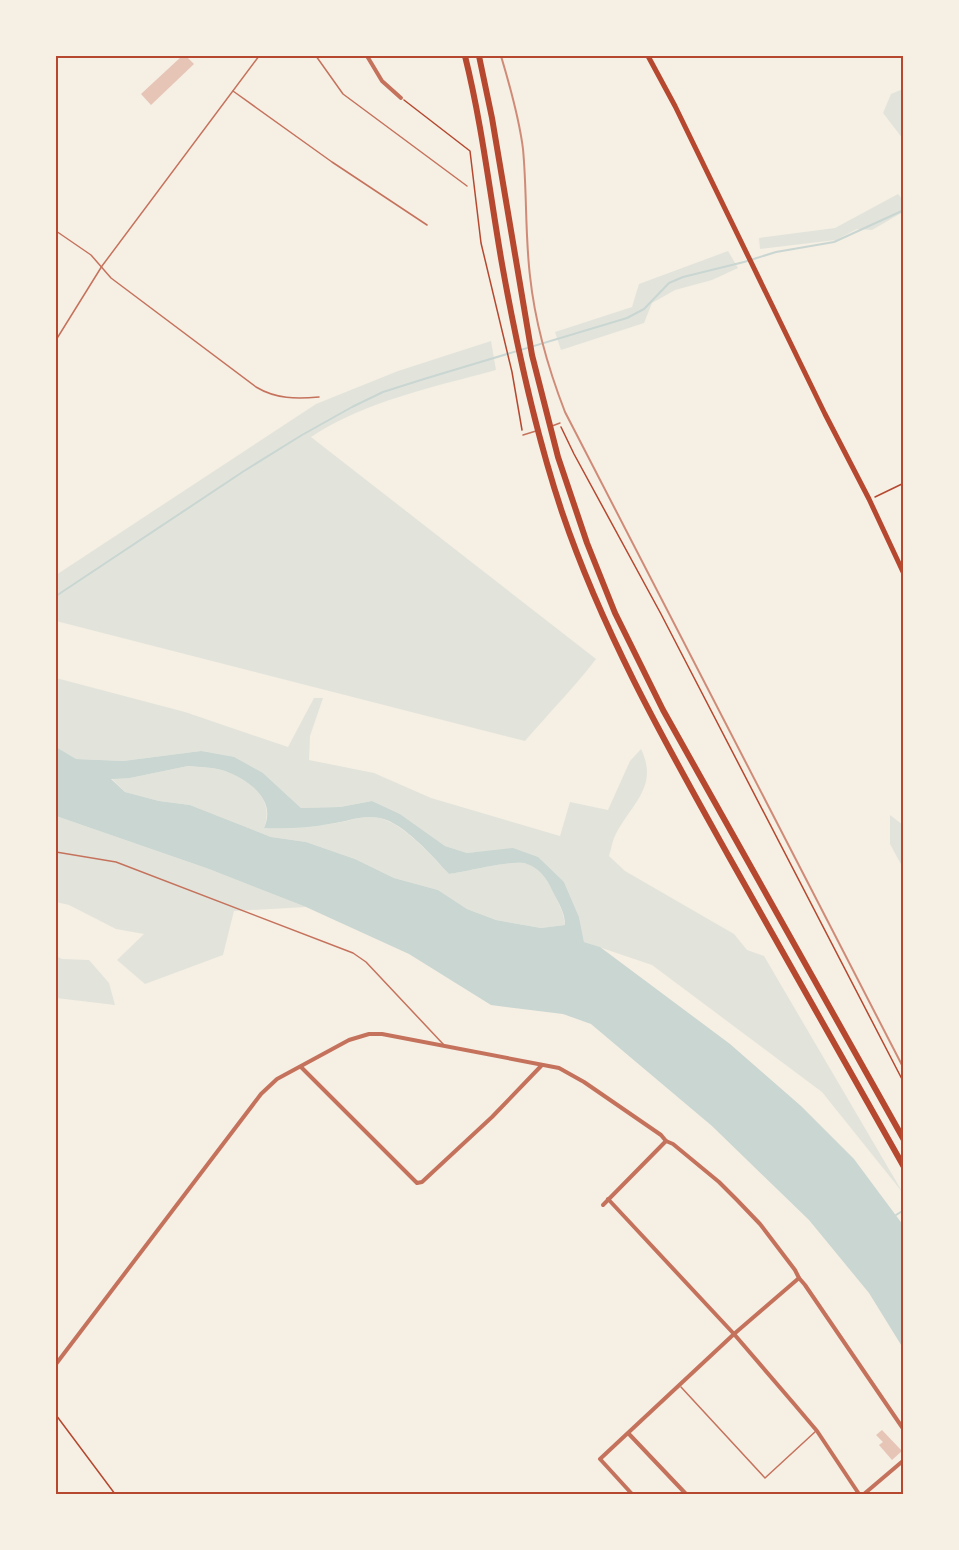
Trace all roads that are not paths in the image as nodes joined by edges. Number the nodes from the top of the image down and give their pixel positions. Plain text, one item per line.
1 (259, 56) edge
2 (315, 56) edge
3 (367, 56) edge
4 (465, 56) edge
5 (479, 56) edge
6 (648, 56) edge
7 (232, 91) junction
8 (401, 98) road end
9 (467, 186) dead end
10 (427, 225) dead end
11 (56, 231) edge
12 (102, 266) junction
13 (56, 340) edge
14 (319, 397) dead end
15 (560, 423) road end
16 (550, 426) junction
17 (539, 430) junction
18 (523, 435) road end
19 (903, 574) edge
20 (56, 852) edge
21 (445, 1046) junction
22 (542, 1065) junction
23 (301, 1067) junction
24 (903, 1140) edge
25 (666, 1141) junction
26 (903, 1167) edge
27 (608, 1199) junction
28 (603, 1205) dead end
29 (799, 1278) junction
30 (734, 1334) junction
31 (56, 1364) edge
32 (680, 1386) junction
33 (903, 1430) edge
34 (817, 1431) junction
35 (629, 1434) junction
36 (903, 1460) edge
37 (632, 1494) edge
38 (686, 1494) edge
39 (859, 1494) edge
40 (864, 1494) edge

1 - 7 lane
2 - 9 lane
3 - 8 street
4 - 17 highway
5 - 16 highway
6 - 19 main road
7 - 10 lane
7 - 12 lane
11 - 12 lane
12 - 13 lane
12 - 14 lane
15 - 16 lane
16 - 24 highway
17 - 18 lane
17 - 26 highway
20 - 21 lane
21 - 22 street
21 - 23 street
22 - 23 street
22 - 25 street
23 - 31 street
25 - 27 street
25 - 29 street
27 - 28 street
27 - 30 street
29 - 30 street
29 - 33 street
30 - 32 street
30 - 34 street
32 - 34 lane
32 - 35 street
34 - 39 street
35 - 37 street
35 - 38 street
36 - 40 street

